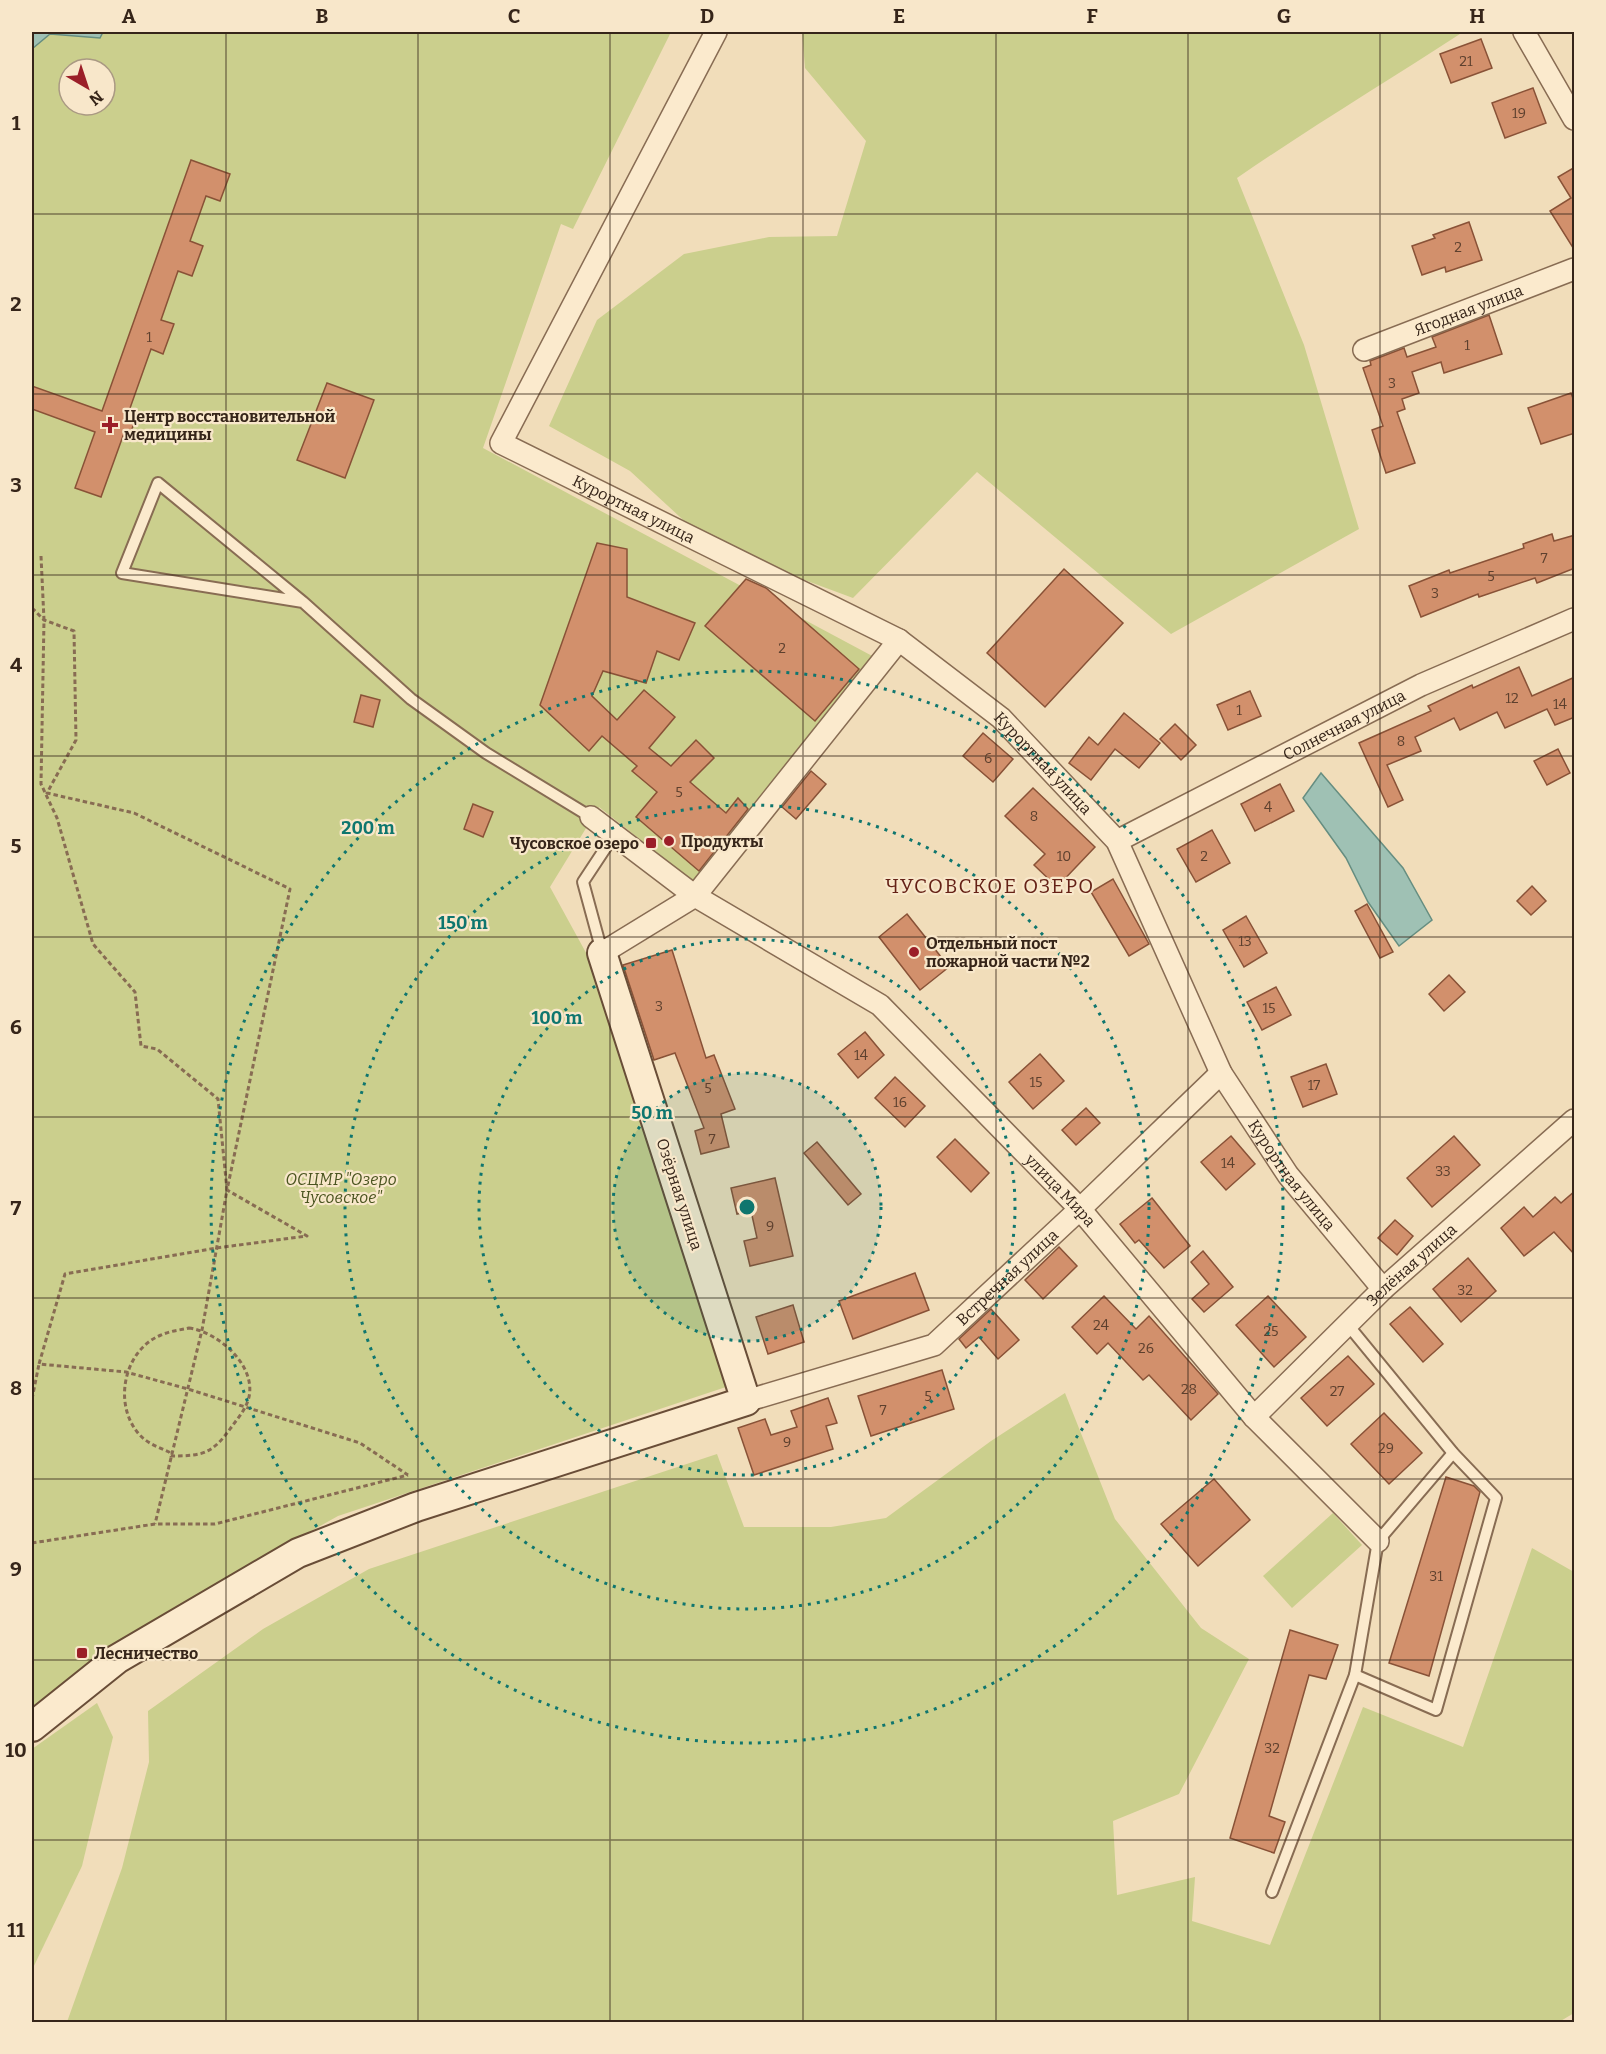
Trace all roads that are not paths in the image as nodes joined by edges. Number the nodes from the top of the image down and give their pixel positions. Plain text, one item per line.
1 (716, 32) edge
2 (1524, 32) edge
3 (1575, 119) edge
4 (1575, 269) edge
5 (1364, 350) dead end
6 (303, 602) junction
7 (1575, 619) edge
8 (899, 640) junction
9 (591, 817) joint
10 (614, 835) junction
11 (1117, 841) junction
12 (695, 896) junction
13 (602, 953) junction
14 (1221, 1073) junction
15 (1575, 1120) edge
16 (1080, 1209) junction
17 (1383, 1289) junction
18 (1348, 1325) junction
19 (746, 1401) junction
20 (1254, 1417) junction
21 (1454, 1453) junction
22 (1378, 1541) junction
23 (1355, 1675) junction
24 (32, 1728) edge
25 (1272, 1892) dead end

1 - 8 street, Курортная улица
2 - 3 street
4 - 5 street, Ягодная улица
6 - 6 lane
6 - 9 lane
7 - 11 street, Солнечная улица
8 - 11 street, Курортная улица
8 - 12 street
9 - 10 street, улица Мира
10 - 12 street, улица Мира
10 - 13 lane
11 - 14 street, Курортная улица
12 - 13 street
12 - 16 street, улица Мира
13 - 19 street, Озёрная улица
14 - 16 street, Встречная улица
14 - 17 street, Курортная улица
15 - 17 street, Зелёная улица
16 - 19 street, Встречная улица
16 - 20 street, улица Мира
17 - 18 street, Зелёная улица
18 - 20 street, Зелёная улица
18 - 21 lane
19 - 24 street
20 - 22 street, улица Мира
21 - 22 lane
21 - 23 lane
22 - 23 lane
23 - 25 lane

